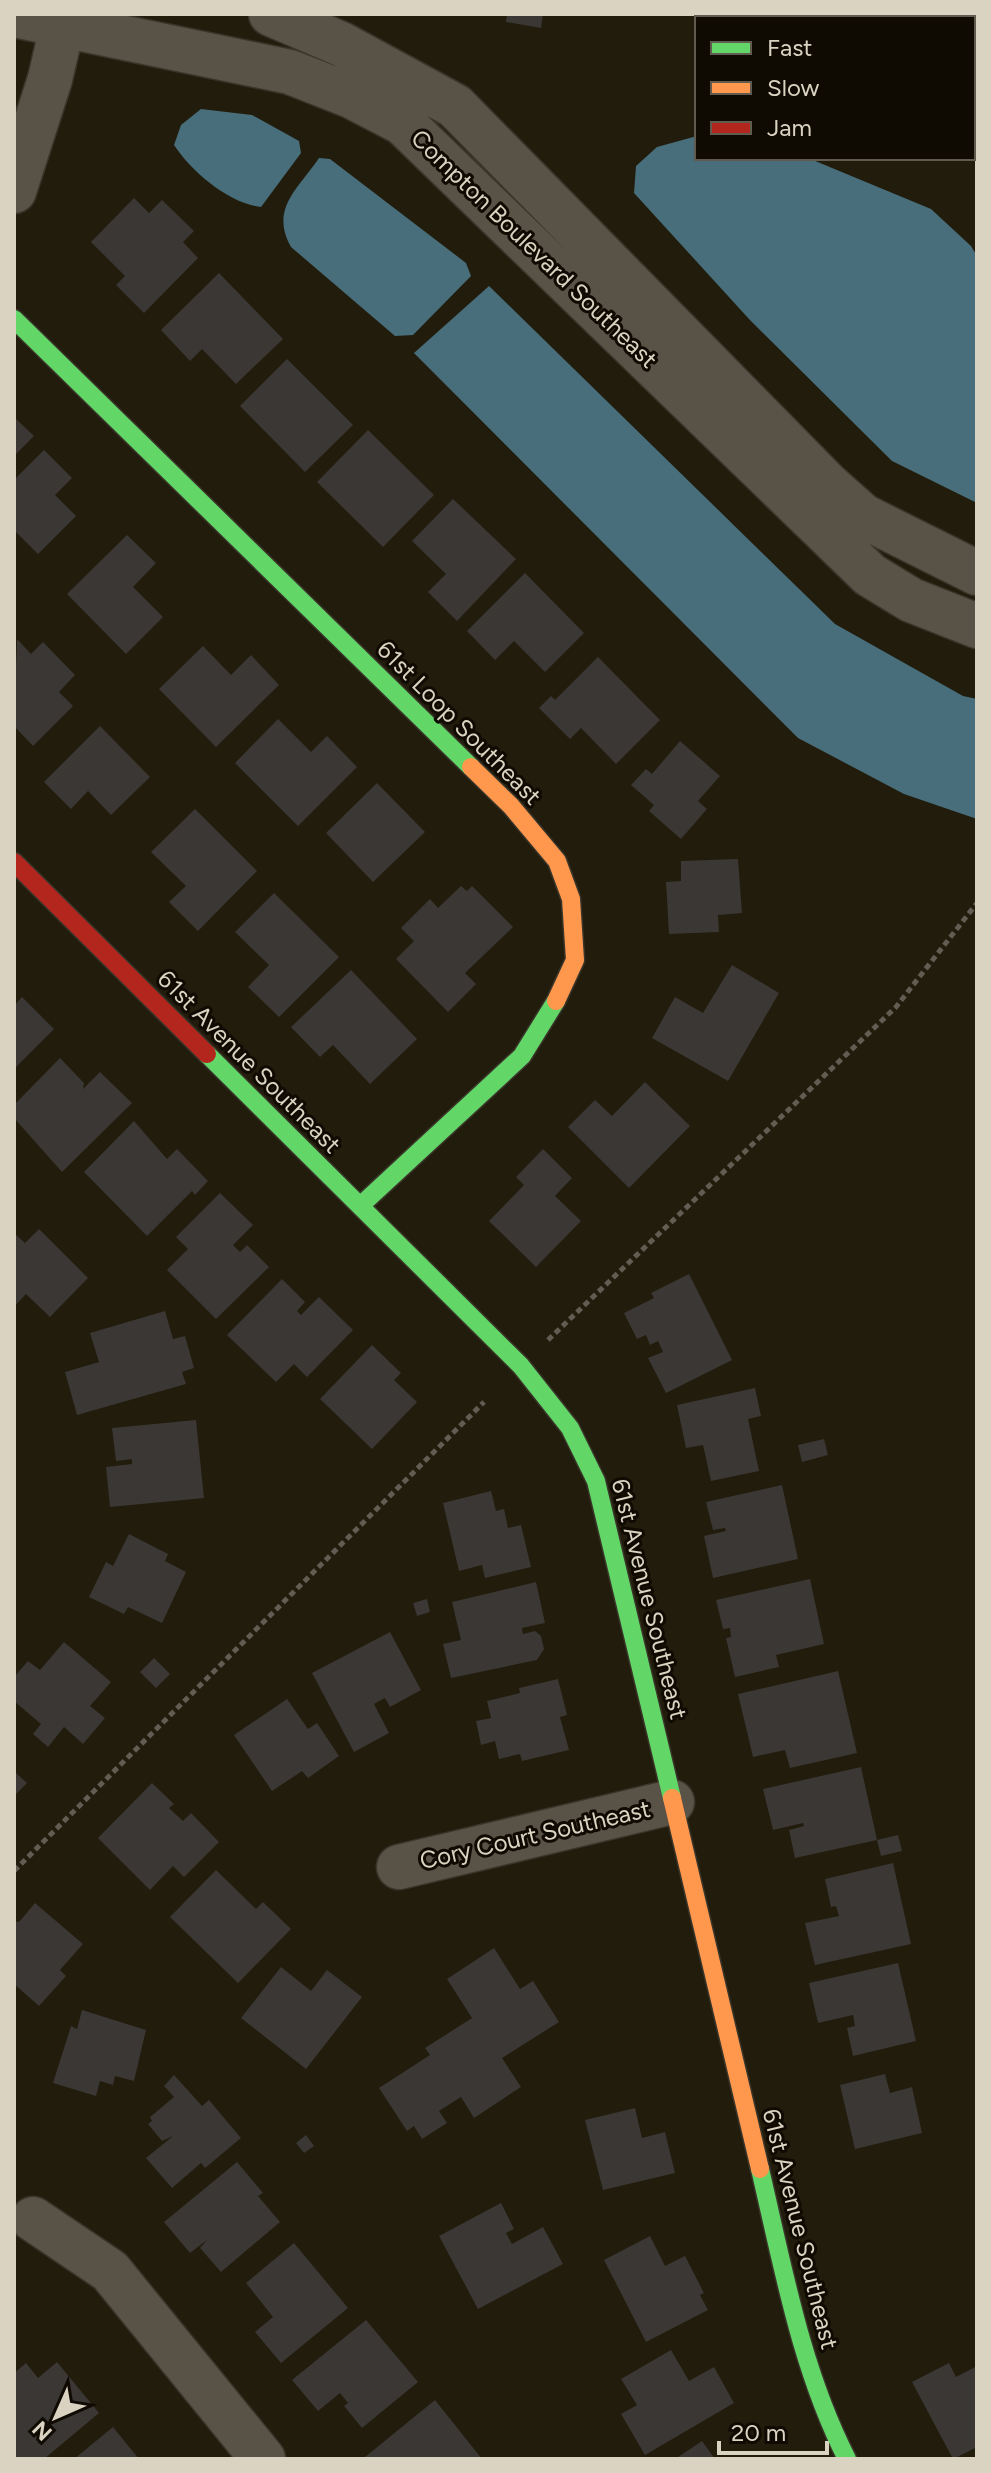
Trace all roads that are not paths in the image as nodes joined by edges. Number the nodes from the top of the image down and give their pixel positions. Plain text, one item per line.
1 (271, 14) edge
2 (14, 15) edge
3 (64, 20) edge
4 (14, 191) edge
5 (14, 319) edge
6 (977, 573) edge
7 (977, 626) edge
8 (14, 862) edge
9 (360, 1206) junction
10 (672, 1802) junction
11 (399, 1867) dead end
12 (33, 2219) dead end
13 (263, 2459) edge
14 (847, 2459) edge

1 - 6 street, Compton Boulevard Southeast
2 - 3 street, Compton Boulevard Southeast
3 - 4 street
3 - 7 street, Compton Boulevard Southeast
5 - 9 street, 61st Loop Southeast
8 - 9 street, 61st Avenue Southeast
9 - 10 street, 61st Avenue Southeast
10 - 11 street, Cory Court Southeast
10 - 14 street, 61st Avenue Southeast
12 - 13 street

